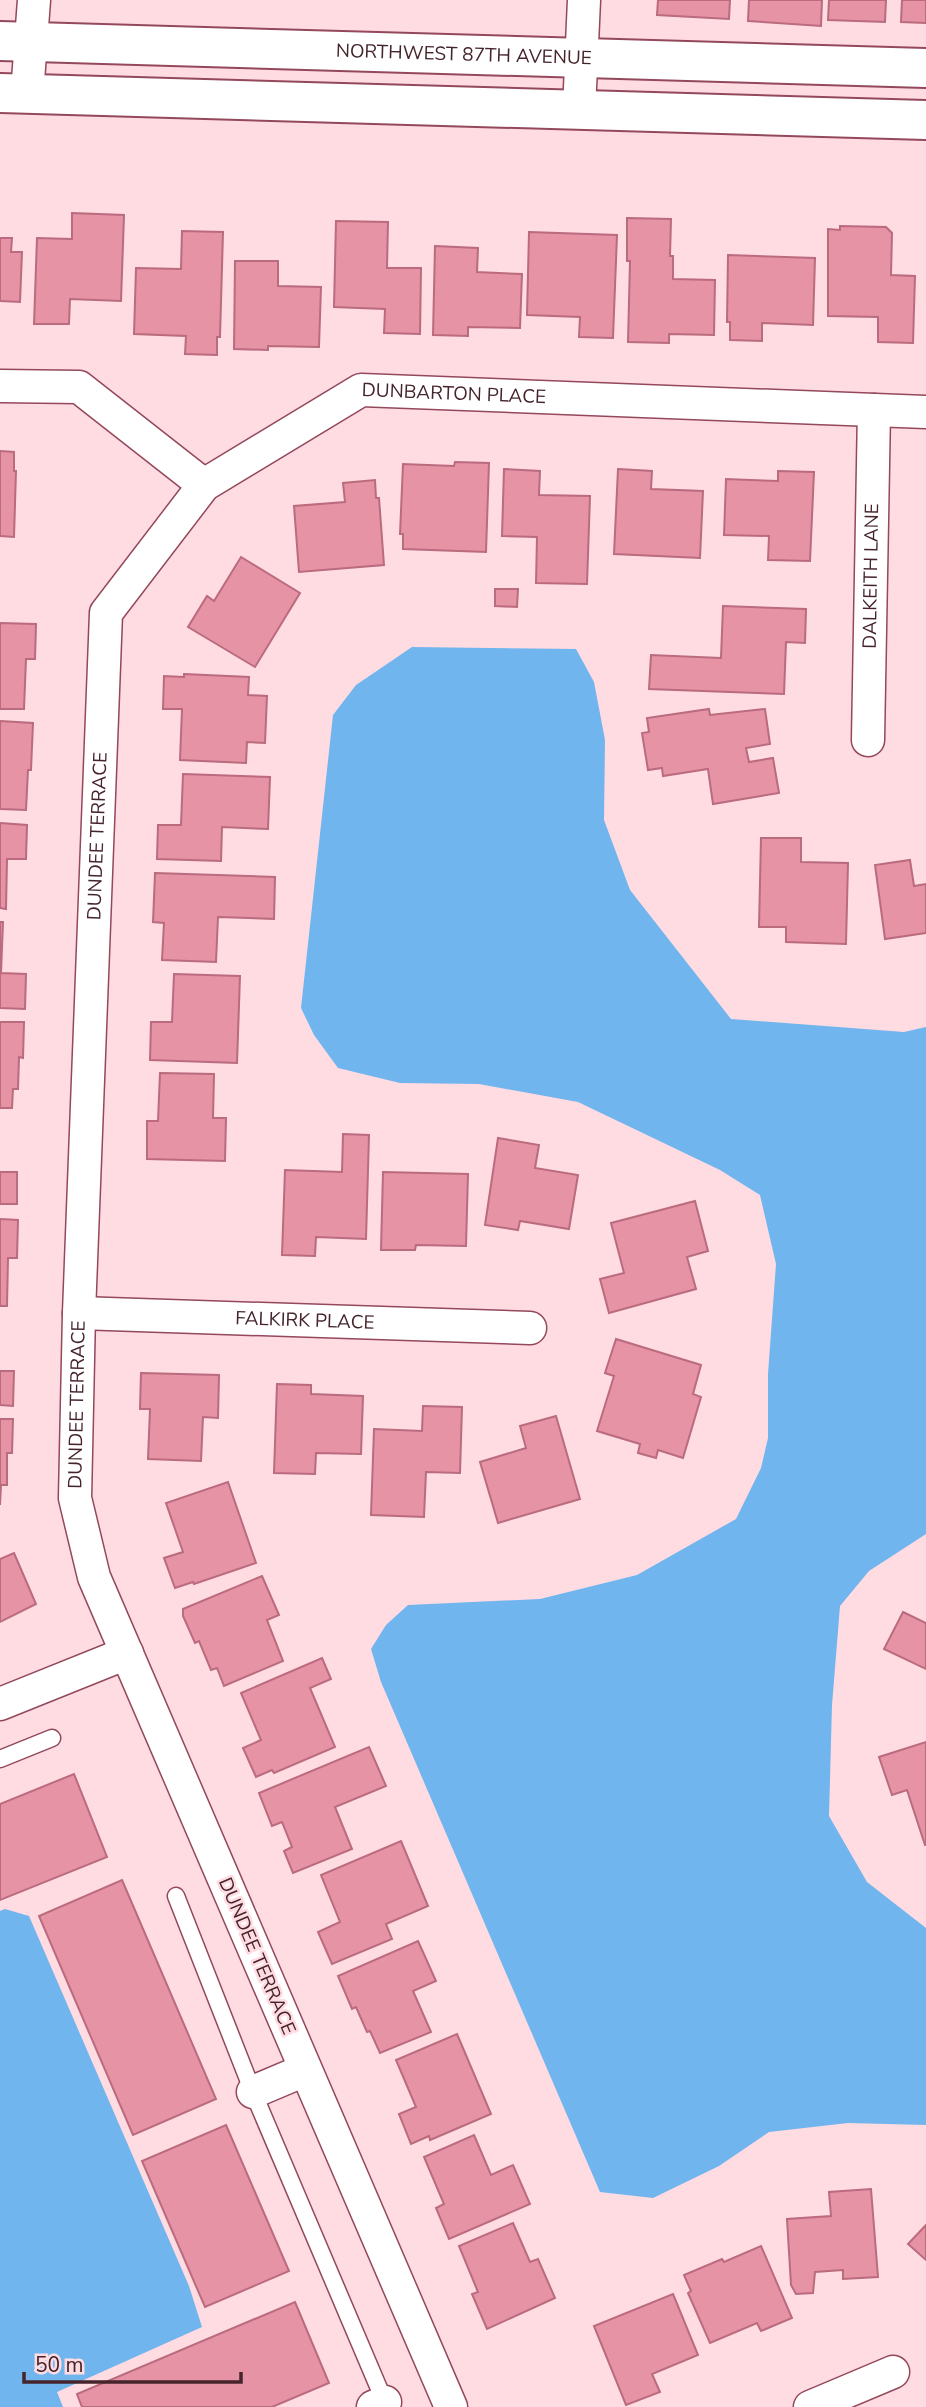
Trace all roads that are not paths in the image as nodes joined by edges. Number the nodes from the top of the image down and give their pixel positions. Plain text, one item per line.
1 (34, 0) edge
2 (584, 0) edge
3 (15, 41) edge
4 (581, 58) junction
5 (926, 68) edge
6 (14, 93) edge
7 (579, 110) junction
8 (926, 120) edge
9 (0, 386) edge
10 (874, 410) junction
11 (926, 412) edge
12 (204, 485) junction
13 (867, 740) dead end
14 (79, 1313) junction
15 (530, 1328) dead end
16 (127, 1653) junction
17 (0, 1704) edge
18 (52, 1738) dead end
19 (0, 1759) edge
20 (176, 1896) dead end
21 (305, 2070) junction
22 (253, 2092) junction
23 (893, 2372) dead end
24 (382, 2405) edge
25 (451, 2407) edge
26 (810, 2407) edge

1 - 3 street
2 - 4 street
3 - 4 main road, NORTHWEST 87TH AVENUE
3 - 6 street
4 - 5 main road, NORTHWEST 87TH AVENUE
4 - 7 street
6 - 7 main road
7 - 8 main road
9 - 12 street
10 - 11 street, DUNBARTON PLACE
10 - 12 street, DUNBARTON PLACE
10 - 13 street, DALKEITH LANE
12 - 14 street, DUNDEE TERRACE
14 - 15 street, FALKIRK PLACE
14 - 16 street, DUNDEE TERRACE
16 - 17 street
16 - 21 street, DUNDEE TERRACE
18 - 19 lane
20 - 22 lane
21 - 22 street
21 - 25 street, DUNDEE TERRACE
22 - 24 lane
23 - 26 street

